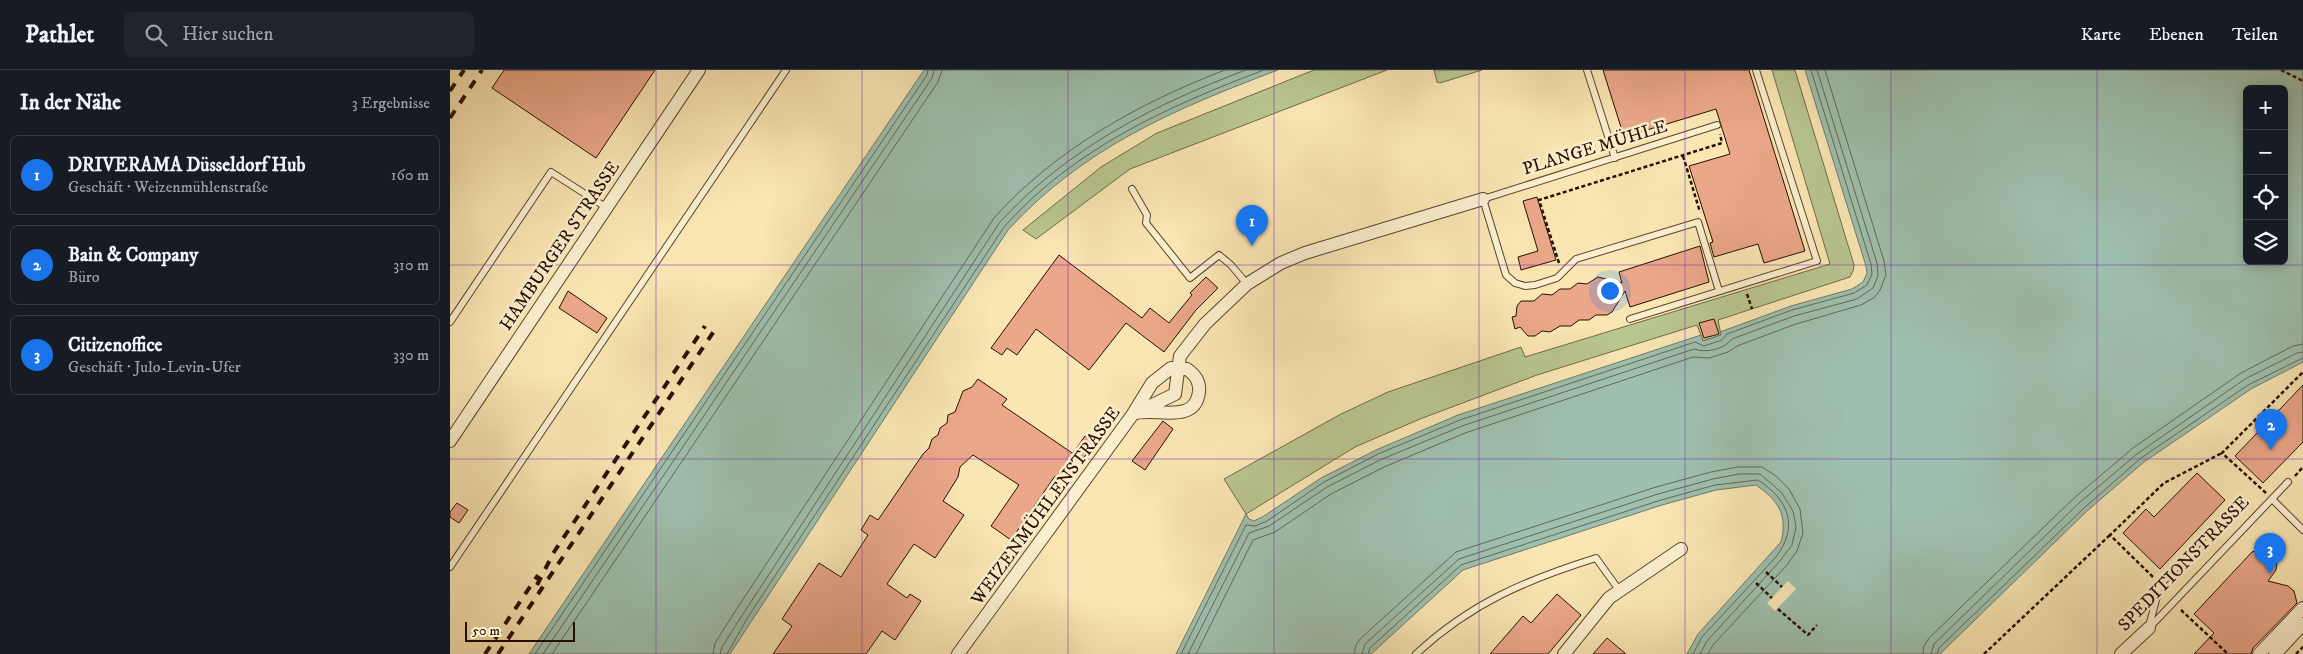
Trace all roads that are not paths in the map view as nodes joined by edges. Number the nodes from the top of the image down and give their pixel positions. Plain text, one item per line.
1 (700, 70) edge
2 (786, 70) edge
3 (1587, 70) edge
4 (1756, 70) edge
5 (1717, 126) dead end
6 (1614, 158) junction
7 (1132, 189) dead end
8 (1483, 199) junction
9 (607, 208) junction
10 (1247, 284) junction
11 (1719, 292) junction
12 (1630, 319) dead end
13 (450, 322) edge
14 (1179, 368) junction
15 (1133, 414) junction
16 (450, 441) edge
17 (2288, 482) dead end
18 (2272, 499) junction
19 (2303, 530) edge
20 (2202, 539) dead end
21 (1682, 549) dead end
22 (450, 567) edge
23 (1619, 590) junction
24 (2303, 608) edge
25 (2303, 624) edge
26 (2148, 628) junction
27 (958, 654) edge
28 (1416, 654) edge
29 (1564, 654) edge
30 (2120, 654) edge
31 (2260, 654) edge
32 (2275, 654) edge

1 - 9 street, HAMBURGER STRASSE
2 - 22 lane
3 - 6 lane
4 - 11 lane
5 - 6 lane, PLANGE MÜHLE
6 - 8 lane, PLANGE MÜHLE
7 - 10 lane
8 - 10 street, WEIZENMÜHLENSTRASSE
8 - 11 lane
9 - 13 lane
9 - 16 street, HAMBURGER STRASSE
10 - 14 street, WEIZENMÜHLENSTRASSE
11 - 12 lane
14 - 15 street
14 - 15 street, WEIZENMÜHLENSTRASSE
14 - 15 street
15 - 27 street, WEIZENMÜHLENSTRASSE
17 - 18 lane, SPEDITIONSTRASSE
18 - 19 lane, SPEDITIONSTRASSE
18 - 26 lane, SPEDITIONSTRASSE
20 - 26 lane
21 - 23 street
23 - 28 lane
23 - 29 street
24 - 31 street
25 - 32 street
26 - 30 street, SPEDITIONSTRASSE

